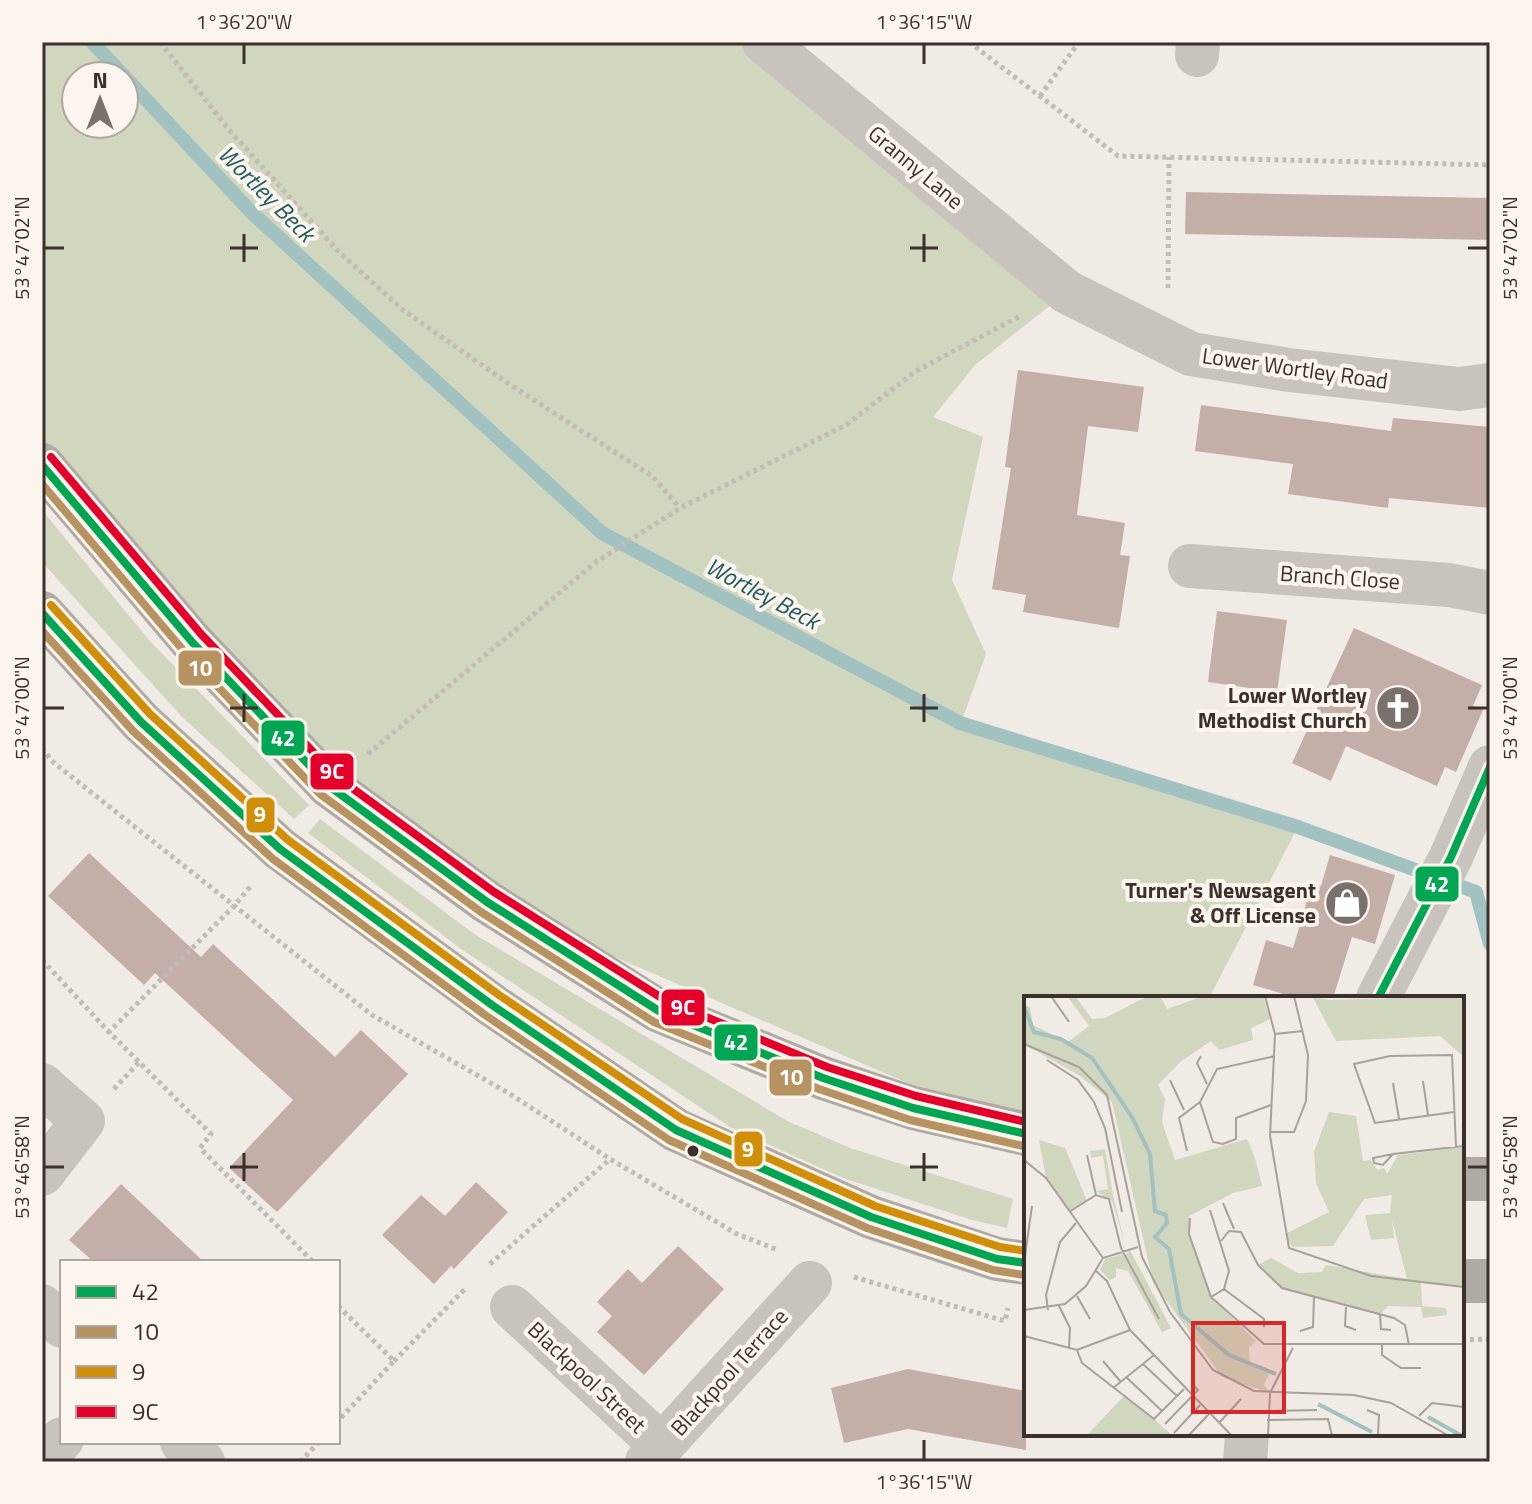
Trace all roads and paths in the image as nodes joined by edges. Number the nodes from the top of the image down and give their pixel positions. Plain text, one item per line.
1 (160, 42) edge
2 (764, 42) edge
3 (969, 42) edge
4 (1079, 42) edge
5 (1040, 97) junction
6 (1169, 157) junction
7 (1490, 165) edge
8 (1067, 292) junction
9 (1168, 342) junction
10 (1490, 385) edge
11 (42, 465) edge
12 (680, 508) junction
13 (1190, 566) dead end
14 (1490, 593) edge
15 (42, 613) edge
16 (42, 748) edge
17 (1490, 767) edge
18 (329, 786) junction
19 (280, 849) junction
20 (234, 906) junction
21 (42, 960) edge
22 (1379, 996) edge
23 (109, 1032) junction
24 (42, 1085) edge
25 (1024, 1134) edge
26 (610, 1159) junction
27 (42, 1174) edge
28 (780, 1251) dead end
29 (311, 1260) edge
30 (1024, 1263) edge
31 (488, 1266) dead end
32 (1464, 1281) edge
33 (1490, 1281) edge
34 (810, 1283) dead end
35 (467, 1287) dead end
36 (42, 1306) edge
37 (512, 1307) dead end
38 (340, 1308) edge
39 (60, 1324) edge
40 (1490, 1339) edge
41 (1464, 1340) edge
42 (394, 1361) junction
43 (340, 1419) edge
44 (1247, 1436) edge
45 (60, 1441) edge
46 (184, 1444) edge
47 (317, 1444) edge
48 (654, 1454) edge
49 (42, 1460) edge
50 (203, 1462) edge
51 (300, 1462) edge
52 (1245, 1462) edge

1 - 12 path
2 - 8 street, Granny Lane
3 - 5 path
4 - 5 path
5 - 6 path
6 - 7 path
6 - 9 path
8 - 9 street, Lower Wortley Road
8 - 12 path
9 - 10 street, Lower Wortley Road
11 - 18 highway
12 - 18 path
13 - 14 street, Branch Close
15 - 19 highway
16 - 20 path
17 - 22 street
18 - 25 highway
19 - 20 path
19 - 30 highway
20 - 23 path
20 - 26 path
21 - 23 path
23 - 29 path
24 - 27 street
26 - 28 path
26 - 31 path
32 - 33 highway
34 - 48 street, Blackpool Terrace
35 - 42 path
36 - 39 street
37 - 48 street, Blackpool Street
38 - 42 path
40 - 41 path
42 - 43 path
44 - 52 street
45 - 49 street
46 - 50 street
47 - 51 path

